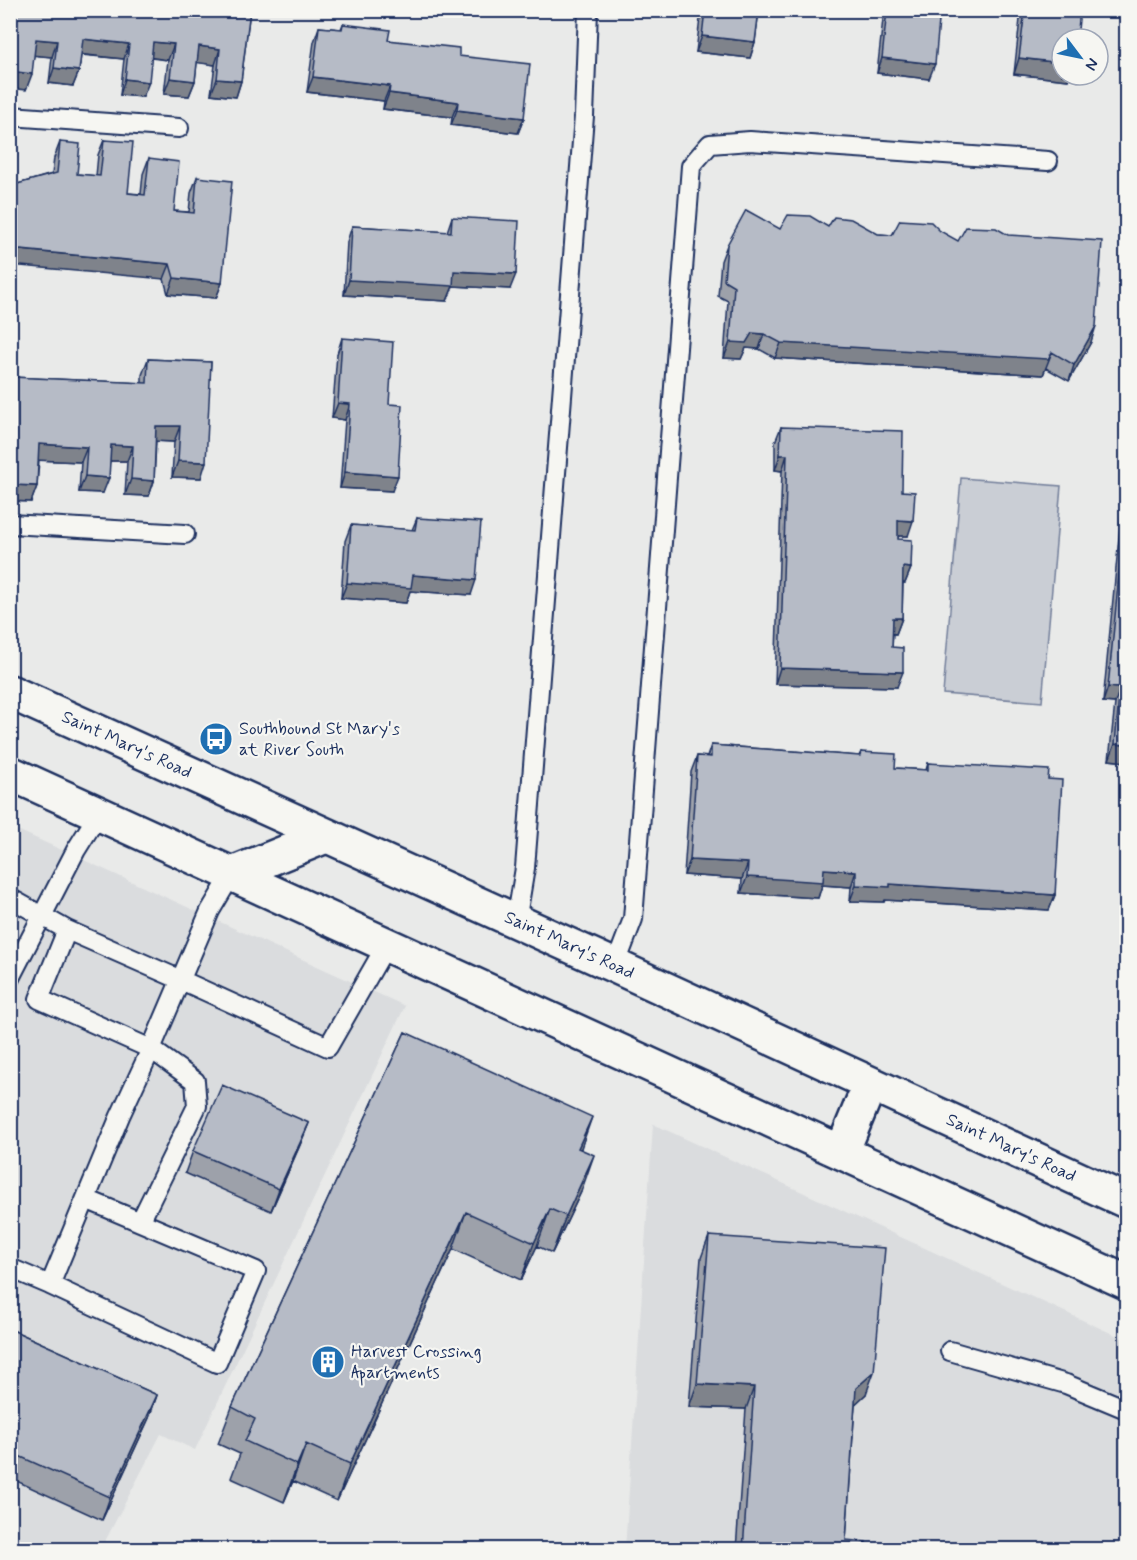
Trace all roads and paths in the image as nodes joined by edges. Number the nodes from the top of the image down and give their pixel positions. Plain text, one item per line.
1 (588, 10) edge
2 (10, 116) edge
3 (179, 128) dead end
4 (1048, 161) dead end
5 (10, 524) edge
6 (185, 534) dead end
7 (10, 692) edge
8 (10, 773) edge
9 (99, 813) junction
10 (327, 836) junction
11 (232, 874) junction
12 (10, 898) edge
13 (42, 916) junction
14 (516, 922) junction
15 (67, 930) junction
16 (387, 944) junction
17 (615, 966) junction
18 (10, 978) edge
19 (181, 980) junction
20 (151, 1049) junction
21 (870, 1084) junction
22 (842, 1152) junction
23 (86, 1199) junction
24 (1126, 1201) edge
25 (140, 1222) junction
26 (10, 1268) edge
27 (1126, 1282) edge
28 (50, 1285) junction
29 (950, 1351) dead end
30 (1126, 1409) edge

1 - 14 lane
2 - 3 lane
4 - 17 lane
5 - 6 lane
7 - 10 main road, Saint Mary's Road
8 - 9 main road
9 - 11 main road
9 - 13 lane
10 - 11 main road
10 - 14 main road, Saint Mary's Road
11 - 16 main road
11 - 19 lane
12 - 13 lane
13 - 15 lane
13 - 18 lane
14 - 17 main road, Saint Mary's Road
15 - 19 lane
15 - 20 lane
16 - 19 lane
16 - 22 main road
17 - 21 main road, Saint Mary's Road
19 - 20 lane
20 - 23 lane
20 - 25 lane
21 - 22 main road
21 - 24 main road, Saint Mary's Road
22 - 27 main road
23 - 25 lane
23 - 28 lane
25 - 28 lane
26 - 28 lane
29 - 30 lane

